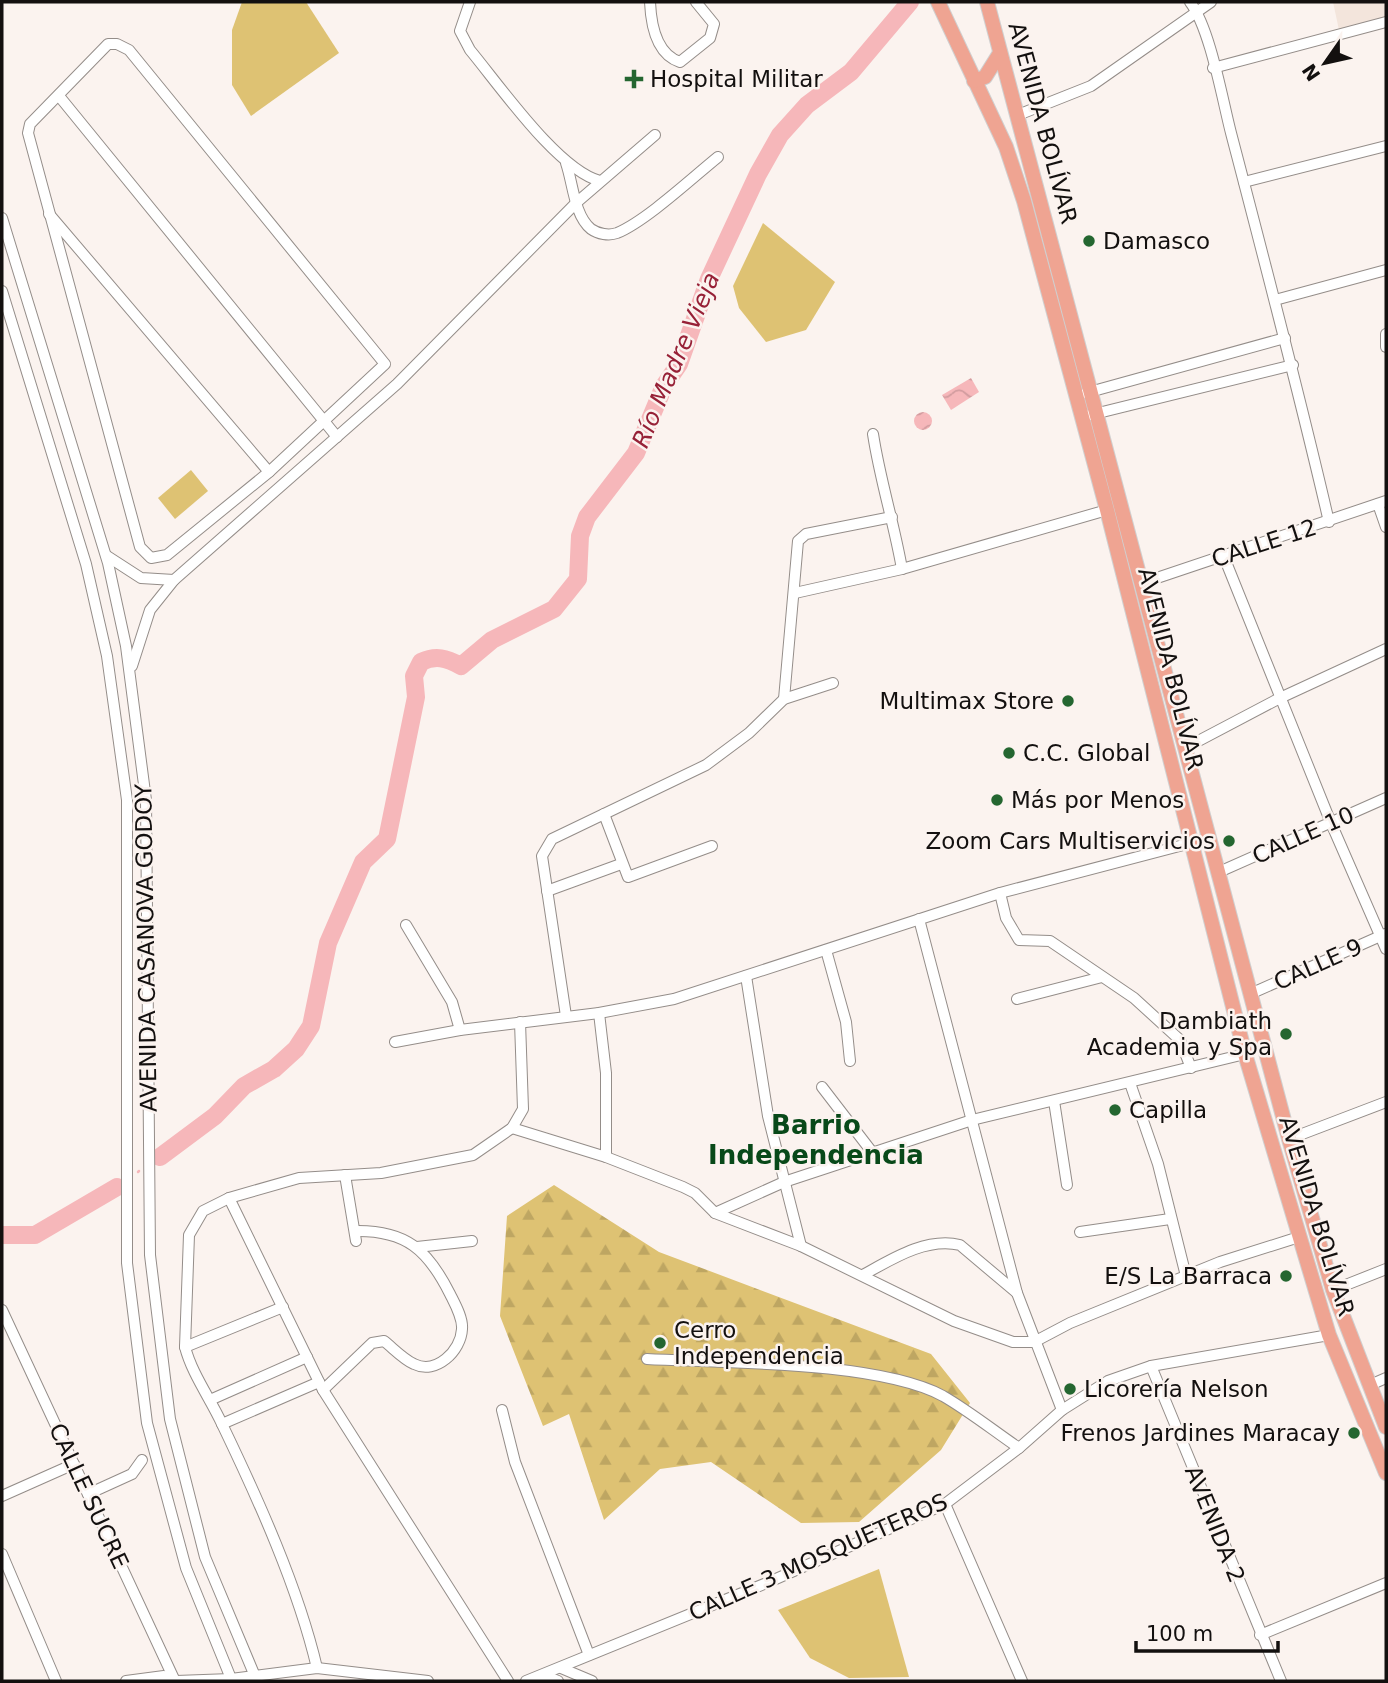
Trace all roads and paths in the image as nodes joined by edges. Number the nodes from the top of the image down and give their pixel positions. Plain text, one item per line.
1 (470, 2) edge
2 (650, 2) edge
3 (696, 2) edge
4 (938, 2) edge
5 (986, 2) edge
6 (1190, 2) edge
7 (1211, 2) edge
8 (1199, 13) junction
9 (1386, 22) edge
10 (1000, 52) junction
11 (1213, 68) junction
12 (972, 79) junction
13 (59, 96) junction
14 (1018, 115) junction
15 (655, 135) dead end
16 (1386, 146) edge
17 (718, 158) dead end
18 (566, 163) junction
19 (600, 181) junction
20 (1244, 182) junction
21 (576, 203) junction
22 (47, 212) junction
23 (2, 218) edge
24 (1386, 270) edge
25 (2, 292) edge
26 (1275, 300) junction
27 (1386, 334) edge
28 (1285, 338) junction
29 (1386, 347) edge
30 (1293, 365) junction
31 (1092, 391) junction
32 (1076, 395) junction
33 (1098, 413) junction
34 (1082, 417) junction
35 (324, 421) junction
36 (873, 434) dead end
37 (337, 437) junction
38 (269, 472) junction
39 (1382, 503) edge
40 (1107, 510) junction
41 (892, 517) junction
42 (1329, 522) junction
43 (1386, 527) edge
44 (106, 555) junction
45 (1224, 557) junction
46 (902, 569) junction
47 (174, 580) junction
48 (1142, 583) junction
49 (795, 593) junction
50 (1386, 649) edge
51 (130, 672) junction
52 (832, 683) dead end
53 (1280, 698) junction
54 (784, 699) junction
55 (1185, 748) junction
56 (1386, 798) edge
57 (604, 814) junction
58 (1331, 823) junction
59 (1210, 838) junction
60 (1192, 843) junction
61 (712, 846) dead end
62 (621, 864) junction
63 (1219, 872) junction
64 (547, 891) junction
65 (1000, 893) junction
66 (919, 919) junction
67 (406, 925) dead end
68 (1384, 935) edge
69 (1386, 949) edge
70 (826, 950) junction
71 (746, 976) junction
72 (1101, 977) junction
73 (1250, 994) junction
74 (1017, 999) dead end
75 (599, 1013) junction
76 (566, 1016) junction
77 (520, 1022) junction
78 (460, 1030) junction
79 (395, 1042) dead end
80 (1245, 1054) junction
81 (850, 1061) dead end
82 (1191, 1068) junction
83 (1130, 1083) junction
84 (822, 1087) dead end
85 (1054, 1101) junction
86 (1386, 1102) edge
87 (972, 1120) junction
88 (512, 1128) junction
89 (1289, 1139) junction
90 (872, 1152) junction
91 (606, 1157) junction
92 (345, 1175) junction
93 (784, 1182) junction
94 (1066, 1185) dead end
95 (229, 1198) junction
96 (715, 1213) junction
97 (1170, 1219) junction
98 (1080, 1232) dead end
99 (1299, 1237) junction
100 (472, 1241) dead end
101 (802, 1246) junction
102 (417, 1247) junction
103 (1386, 1269) edge
104 (863, 1275) junction
105 (1186, 1276) junction
106 (1333, 1290) junction
107 (1017, 1293) junction
108 (283, 1307) junction
109 (2, 1310) edge
110 (1329, 1335) junction
111 (1034, 1342) junction
112 (185, 1347) junction
113 (307, 1357) junction
114 (647, 1359) dead end
115 (1151, 1366) junction
116 (1386, 1378) edge
117 (1370, 1385) junction
118 (321, 1386) junction
119 (209, 1400) junction
120 (502, 1410) dead end
121 (1062, 1410) junction
122 (222, 1424) junction
123 (1386, 1427) edge
124 (1019, 1448) junction
125 (142, 1460) dead end
126 (74, 1464) junction
127 (1386, 1473) edge
128 (88, 1494) junction
129 (2, 1496) edge
130 (946, 1504) junction
131 (2, 1554) edge
132 (1386, 1583) edge
133 (1260, 1635) junction
134 (589, 1655) junction
135 (317, 1668) junction
136 (561, 1668) junction
137 (543, 1675) junction
138 (256, 1679) edge
139 (232, 1680) edge
140 (56, 1681) edge
141 (126, 1681) edge
142 (176, 1681) edge
143 (428, 1681) edge
144 (508, 1681) edge
145 (526, 1681) edge
146 (558, 1681) edge
147 (592, 1681) edge
148 (1022, 1681) edge
149 (1281, 1681) edge

1 - 18 street
2 - 3 street
4 - 12 main road, AVENIDA BOLÍVAR
5 - 10 main road, AVENIDA BOLÍVAR
6 - 8 street
7 - 8 street
8 - 11 street
8 - 14 street
9 - 11 street
10 - 12 main road
10 - 14 main road, AVENIDA BOLÍVAR
11 - 20 street
12 - 32 main road, AVENIDA BOLÍVAR
13 - 22 street
13 - 35 street
13 - 35 street
14 - 31 main road, AVENIDA BOLÍVAR
15 - 19 street
16 - 20 street
17 - 21 street
18 - 19 street
18 - 21 street
19 - 21 street
20 - 26 street
21 - 37 street
22 - 38 street
22 - 38 street
23 - 44 street, AVENIDA CASANOVA GODOY
24 - 26 street
25 - 139 street, AVENIDA CASANOVA GODOY
26 - 28 street
27 - 29 street
28 - 30 street
28 - 31 street
30 - 33 street
30 - 42 street
31 - 32 street
31 - 33 main road, AVENIDA BOLÍVAR
32 - 34 main road, AVENIDA BOLÍVAR
33 - 34 street
33 - 48 main road, AVENIDA BOLÍVAR
34 - 40 main road, AVENIDA BOLÍVAR
35 - 37 street
35 - 38 street
36 - 41 street
37 - 47 street
39 - 42 street, CALLE 12
39 - 43 street
40 - 46 street
40 - 60 main road, AVENIDA BOLÍVAR
41 - 46 street
41 - 49 street
42 - 45 street, CALLE 12
44 - 47 street
44 - 51 street, AVENIDA CASANOVA GODOY
45 - 48 street, CALLE 12
45 - 53 street
46 - 49 street
47 - 51 street
48 - 55 main road, AVENIDA BOLÍVAR
49 - 54 street
50 - 53 street
51 - 138 street, AVENIDA CASANOVA GODOY
52 - 54 street
53 - 55 street
53 - 58 street
54 - 57 street
55 - 59 main road, AVENIDA BOLÍVAR
56 - 58 street, CALLE 10
57 - 62 street
57 - 64 street
58 - 63 street, CALLE 10
58 - 68 street
59 - 60 street
59 - 63 main road, AVENIDA BOLÍVAR
60 - 65 street
60 - 80 main road, AVENIDA BOLÍVAR
61 - 62 street
62 - 64 street
63 - 73 main road, AVENIDA BOLÍVAR
64 - 76 street
65 - 66 street
65 - 72 street
66 - 70 street
66 - 87 street
67 - 78 street
68 - 69 street
68 - 73 street, CALLE 9
70 - 71 street
70 - 81 street
71 - 75 street
71 - 93 street
72 - 74 street
72 - 82 street
73 - 89 main road, AVENIDA BOLÍVAR
75 - 76 street
75 - 91 street
76 - 77 street
77 - 78 street
77 - 88 street
78 - 79 street
80 - 82 street
80 - 99 main road, AVENIDA BOLÍVAR
82 - 83 street
83 - 85 street
83 - 97 street
84 - 90 street
85 - 87 street
85 - 94 street
86 - 89 street
87 - 90 street
87 - 107 street
88 - 91 street
88 - 92 street
89 - 106 main road, AVENIDA BOLÍVAR
90 - 93 street
91 - 96 street
92 - 95 street
92 - 102 street
93 - 96 street
93 - 101 street
95 - 108 street
95 - 112 street
96 - 101 street
97 - 98 street
97 - 105 street
99 - 105 street
99 - 110 main road, AVENIDA BOLÍVAR
100 - 102 street
101 - 104 street
102 - 118 street
103 - 106 street
104 - 107 street
104 - 111 street
105 - 111 street
106 - 117 main road, AVENIDA BOLÍVAR
107 - 111 street
108 - 112 street
108 - 113 street
109 - 126 street, CALLE SUCRE
110 - 115 street, CALLE 3 MOSQUETEROS
110 - 127 main road, AVENIDA BOLÍVAR
111 - 121 street
112 - 119 street
113 - 118 street
113 - 119 street
114 - 124 street
115 - 121 street, CALLE 3 MOSQUETEROS
115 - 133 street, AVENIDA 2
116 - 117 street
117 - 123 main road, AVENIDA BOLÍVAR
118 - 122 street
118 - 144 street
119 - 122 street
120 - 134 street
121 - 124 street, CALLE 3 MOSQUETEROS
122 - 135 street
124 - 130 street, CALLE 3 MOSQUETEROS
125 - 128 street
126 - 128 street, CALLE SUCRE
126 - 129 street
128 - 142 street, CALLE SUCRE
130 - 134 street, CALLE 3 MOSQUETEROS
130 - 148 street
131 - 140 street
132 - 133 street
133 - 149 street, AVENIDA 2
134 - 136 street, CALLE 3 MOSQUETEROS
135 - 138 street
135 - 143 street
136 - 137 street, CALLE 3 MOSQUETEROS
136 - 147 street
137 - 145 street, CALLE 3 MOSQUETEROS
137 - 146 street
138 - 139 street
139 - 142 street
141 - 142 street

